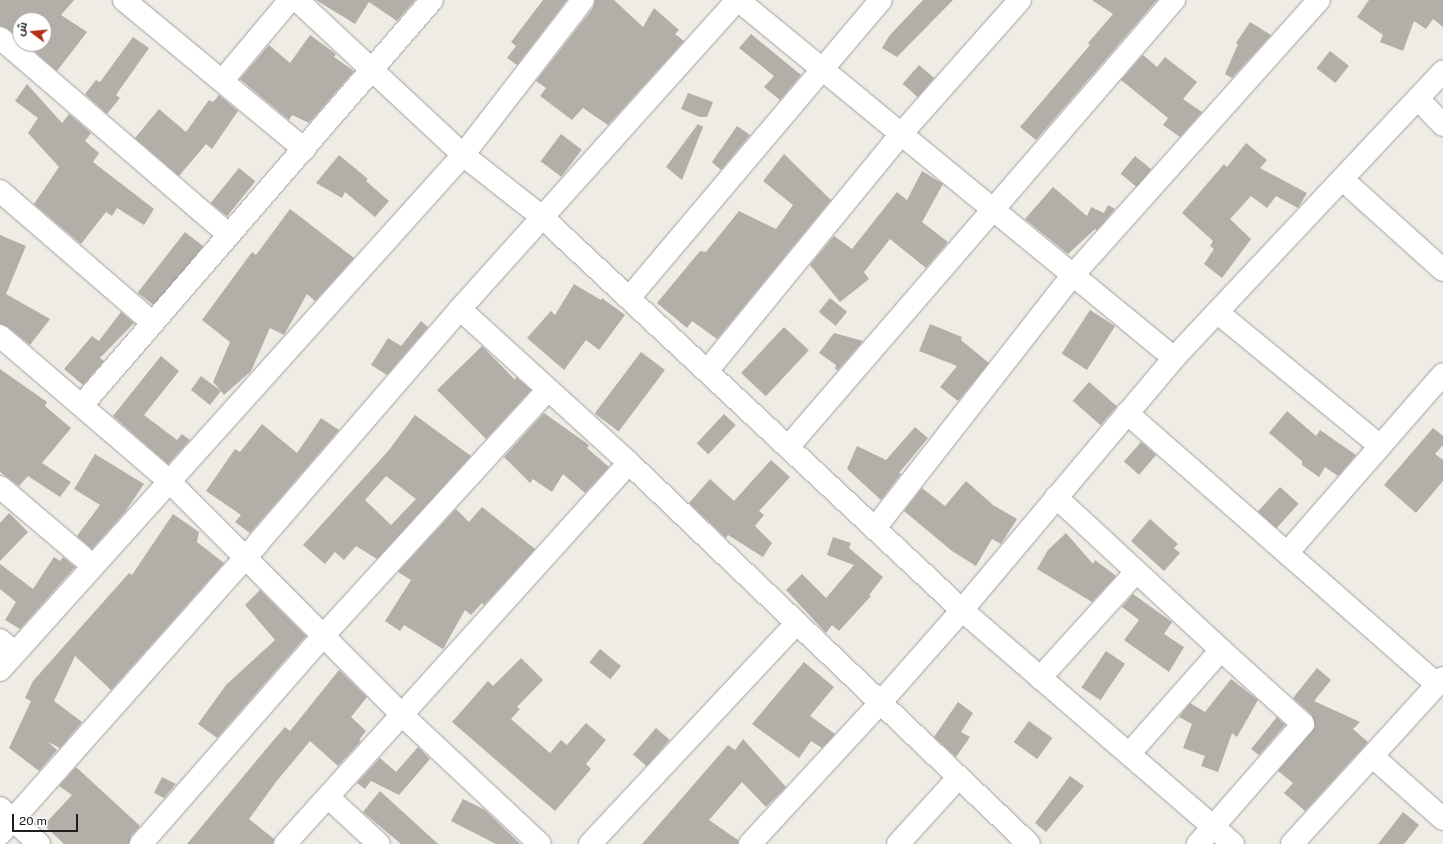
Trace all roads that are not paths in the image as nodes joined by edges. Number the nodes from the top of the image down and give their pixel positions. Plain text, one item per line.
1 (124, 0) edge
2 (290, 0) edge
3 (297, 0) edge
4 (432, 0) edge
5 (583, 0) edge
6 (737, 0) edge
7 (881, 0) edge
8 (1020, 0) edge
9 (1174, 0) edge
10 (1319, 0) edge
11 (0, 38) edge
12 (822, 69) junction
13 (372, 70) junction
14 (1443, 72) edge
15 (222, 81) junction
16 (1418, 99) junction
17 (1443, 125) edge
18 (901, 134) junction
19 (304, 149) junction
20 (463, 155) junction
21 (1342, 179) junction
22 (0, 191) edge
23 (993, 209) junction
24 (542, 217) junction
25 (229, 235) junction
26 (1443, 270) edge
27 (1073, 275) junction
28 (629, 298) junction
29 (460, 309) junction
30 (1217, 312) junction
31 (153, 323) junction
32 (0, 336) edge
33 (1174, 358) junction
34 (707, 371) junction
35 (1443, 374) edge
36 (548, 390) junction
37 (82, 405) junction
38 (1127, 413) junction
39 (1380, 446) junction
40 (788, 447) junction
41 (628, 463) junction
42 (169, 481) junction
43 (0, 487) edge
44 (1056, 498) junction
45 (875, 528) junction
46 (1286, 553) junction
47 (245, 558) junction
48 (93, 566) junction
49 (1136, 572) junction
50 (962, 610) junction
51 (797, 623) junction
52 (323, 636) junction
53 (8, 646) edge
54 (1221, 650) junction
55 (0, 670) edge
56 (1040, 678) junction
57 (1440, 681) edge
58 (881, 702) junction
59 (401, 714) junction
60 (1129, 754) junction
61 (1372, 756) junction
62 (958, 778) junction
63 (328, 796) junction
64 (1443, 819) edge
65 (4, 821) edge
66 (1213, 827) junction
67 (39, 844) edge
68 (141, 844) edge
69 (285, 844) edge
70 (379, 844) edge
71 (540, 844) edge
72 (590, 844) edge
73 (750, 844) edge
74 (898, 844) edge
75 (1029, 844) edge
76 (1198, 844) edge
77 (1233, 844) edge
78 (1292, 844) edge

1 - 15 street
2 - 15 street
3 - 13 street
4 - 13 street
5 - 20 street
6 - 12 street
6 - 24 street
7 - 12 street
8 - 18 street
9 - 23 street
10 - 27 street
11 - 25 street
12 - 18 street
12 - 28 street
13 - 19 street
13 - 20 street
14 - 16 street
15 - 19 street
16 - 17 street
16 - 21 street
18 - 23 street
18 - 34 street
19 - 25 street
20 - 24 street
20 - 42 street
21 - 26 street
21 - 30 street
22 - 31 street
23 - 27 street
23 - 40 street
24 - 28 street
24 - 29 street
25 - 31 street
27 - 33 street
27 - 45 street
28 - 34 street
29 - 36 street
29 - 47 street
30 - 33 street
30 - 39 street
31 - 37 street
32 - 37 street
33 - 38 street
34 - 40 street
35 - 39 street
36 - 41 street
36 - 52 street
37 - 42 street
38 - 44 street
38 - 46 street
39 - 46 street
40 - 45 street
41 - 51 street
41 - 59 street
42 - 47 street
42 - 48 street
43 - 48 street
44 - 49 street
44 - 50 street
45 - 50 street
46 - 57 street
47 - 52 street
47 - 65 street
48 - 53 street
49 - 54 street
49 - 56 street
50 - 56 street
50 - 58 street
51 - 58 street
51 - 72 street
52 - 59 street
52 - 68 street
53 - 55 street
54 - 60 street
54 - 66 street
56 - 60 street
57 - 61 street
58 - 62 street
58 - 73 street
59 - 63 street
59 - 71 street
60 - 66 street
61 - 64 street
61 - 78 street
62 - 74 street
62 - 75 street
63 - 69 street
63 - 70 street
65 - 67 street
66 - 76 street
66 - 77 street

